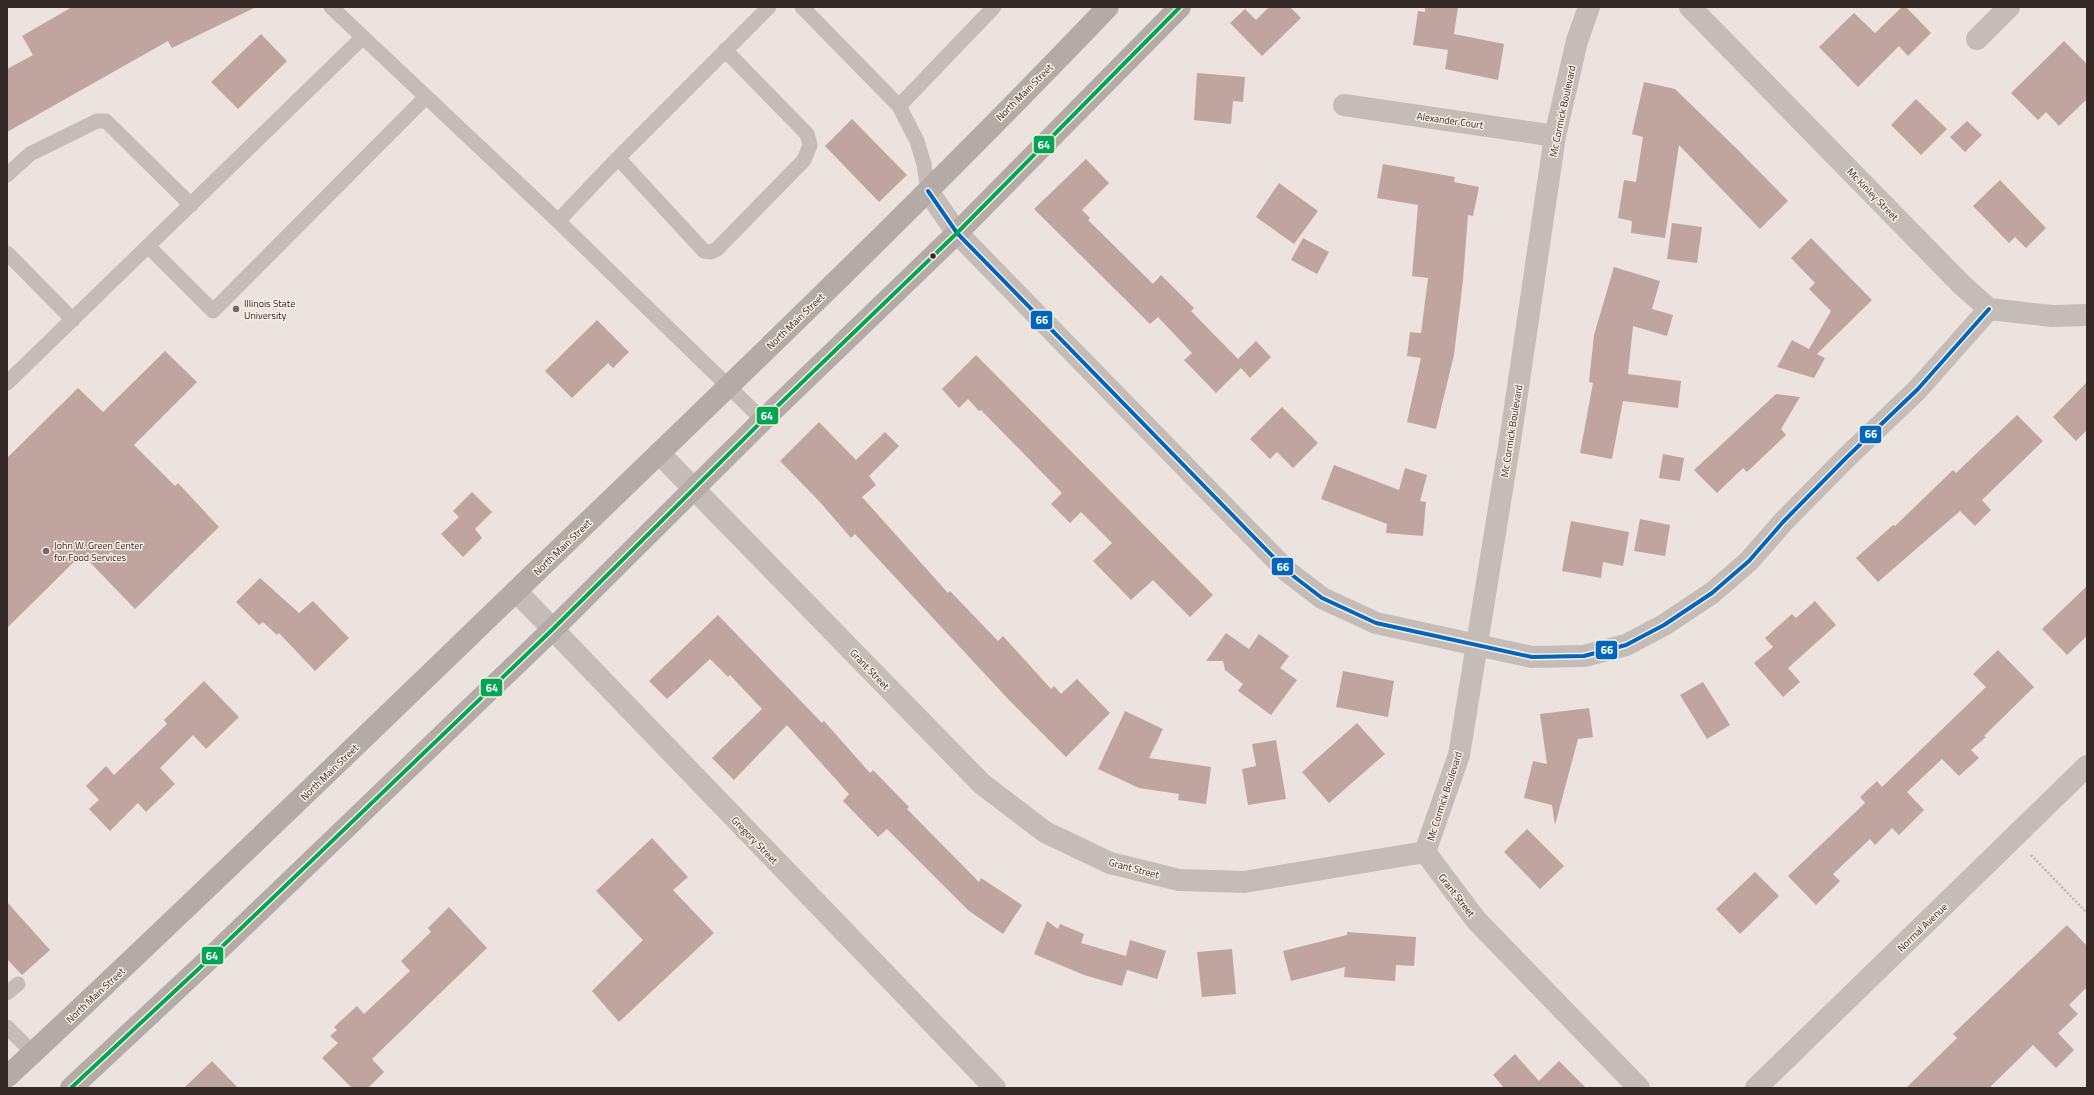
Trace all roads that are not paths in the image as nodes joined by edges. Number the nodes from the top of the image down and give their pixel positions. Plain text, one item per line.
1 (331, 7) edge
2 (769, 7) edge
3 (802, 7) edge
4 (994, 7) edge
5 (1108, 7) edge
6 (1180, 7) edge
7 (1589, 7) edge
8 (1690, 7) edge
9 (2009, 7) edge
10 (363, 38) junction
11 (1977, 39) dead end
12 (725, 50) junction
13 (426, 97) junction
14 (1344, 105) dead end
15 (899, 106) junction
16 (1555, 136) junction
17 (618, 158) junction
18 (7, 175) edge
19 (928, 191) junction
20 (191, 205) junction
21 (558, 221) junction
22 (957, 233) junction
23 (148, 246) junction
24 (7, 253) edge
25 (1989, 309) junction
26 (2087, 315) edge
27 (73, 320) junction
28 (7, 383) edge
29 (728, 387) junction
30 (763, 420) junction
31 (660, 453) junction
32 (694, 489) junction
33 (516, 591) junction
34 (552, 630) junction
35 (1476, 645) junction
36 (2087, 766) edge
37 (1425, 852) junction
38 (7, 1026) edge
39 (33, 1053) junction
40 (7, 1077) edge
41 (76, 1087) edge
42 (995, 1088) edge
43 (1639, 1088) edge
44 (1756, 1088) edge

1 - 10 lane
2 - 12 lane
3 - 15 lane
4 - 15 lane
5 - 19 main road, North Main Street
6 - 22 main road
7 - 16 street, Mc Cormick Boulevard
8 - 25 street, Mc Kinley Street
9 - 11 street
10 - 13 lane
10 - 20 lane
12 - 17 lane
12 - 17 lane
13 - 21 lane
13 - 23 lane
14 - 16 street, Alexander Court
15 - 19 lane
16 - 35 street, Mc Cormick Boulevard
17 - 21 lane
18 - 20 lane
19 - 22 street
19 - 29 main road, North Main Street
20 - 23 lane
21 - 29 lane
22 - 30 main road
22 - 35 street
23 - 27 lane
24 - 27 lane
25 - 26 street
25 - 35 street
27 - 28 lane
29 - 30 lane
29 - 31 main road, North Main Street
30 - 32 main road
31 - 32 street, Grant Street
31 - 33 main road, North Main Street
32 - 34 main road
32 - 37 street, Grant Street
33 - 34 street, Gregory Street
33 - 39 main road, North Main Street
34 - 41 main road
34 - 42 street, Gregory Street
35 - 37 street, Mc Cormick Boulevard
36 - 44 street, Normal Avenue
37 - 43 street, Grant Street
38 - 39 lane
39 - 40 main road, North Main Street

